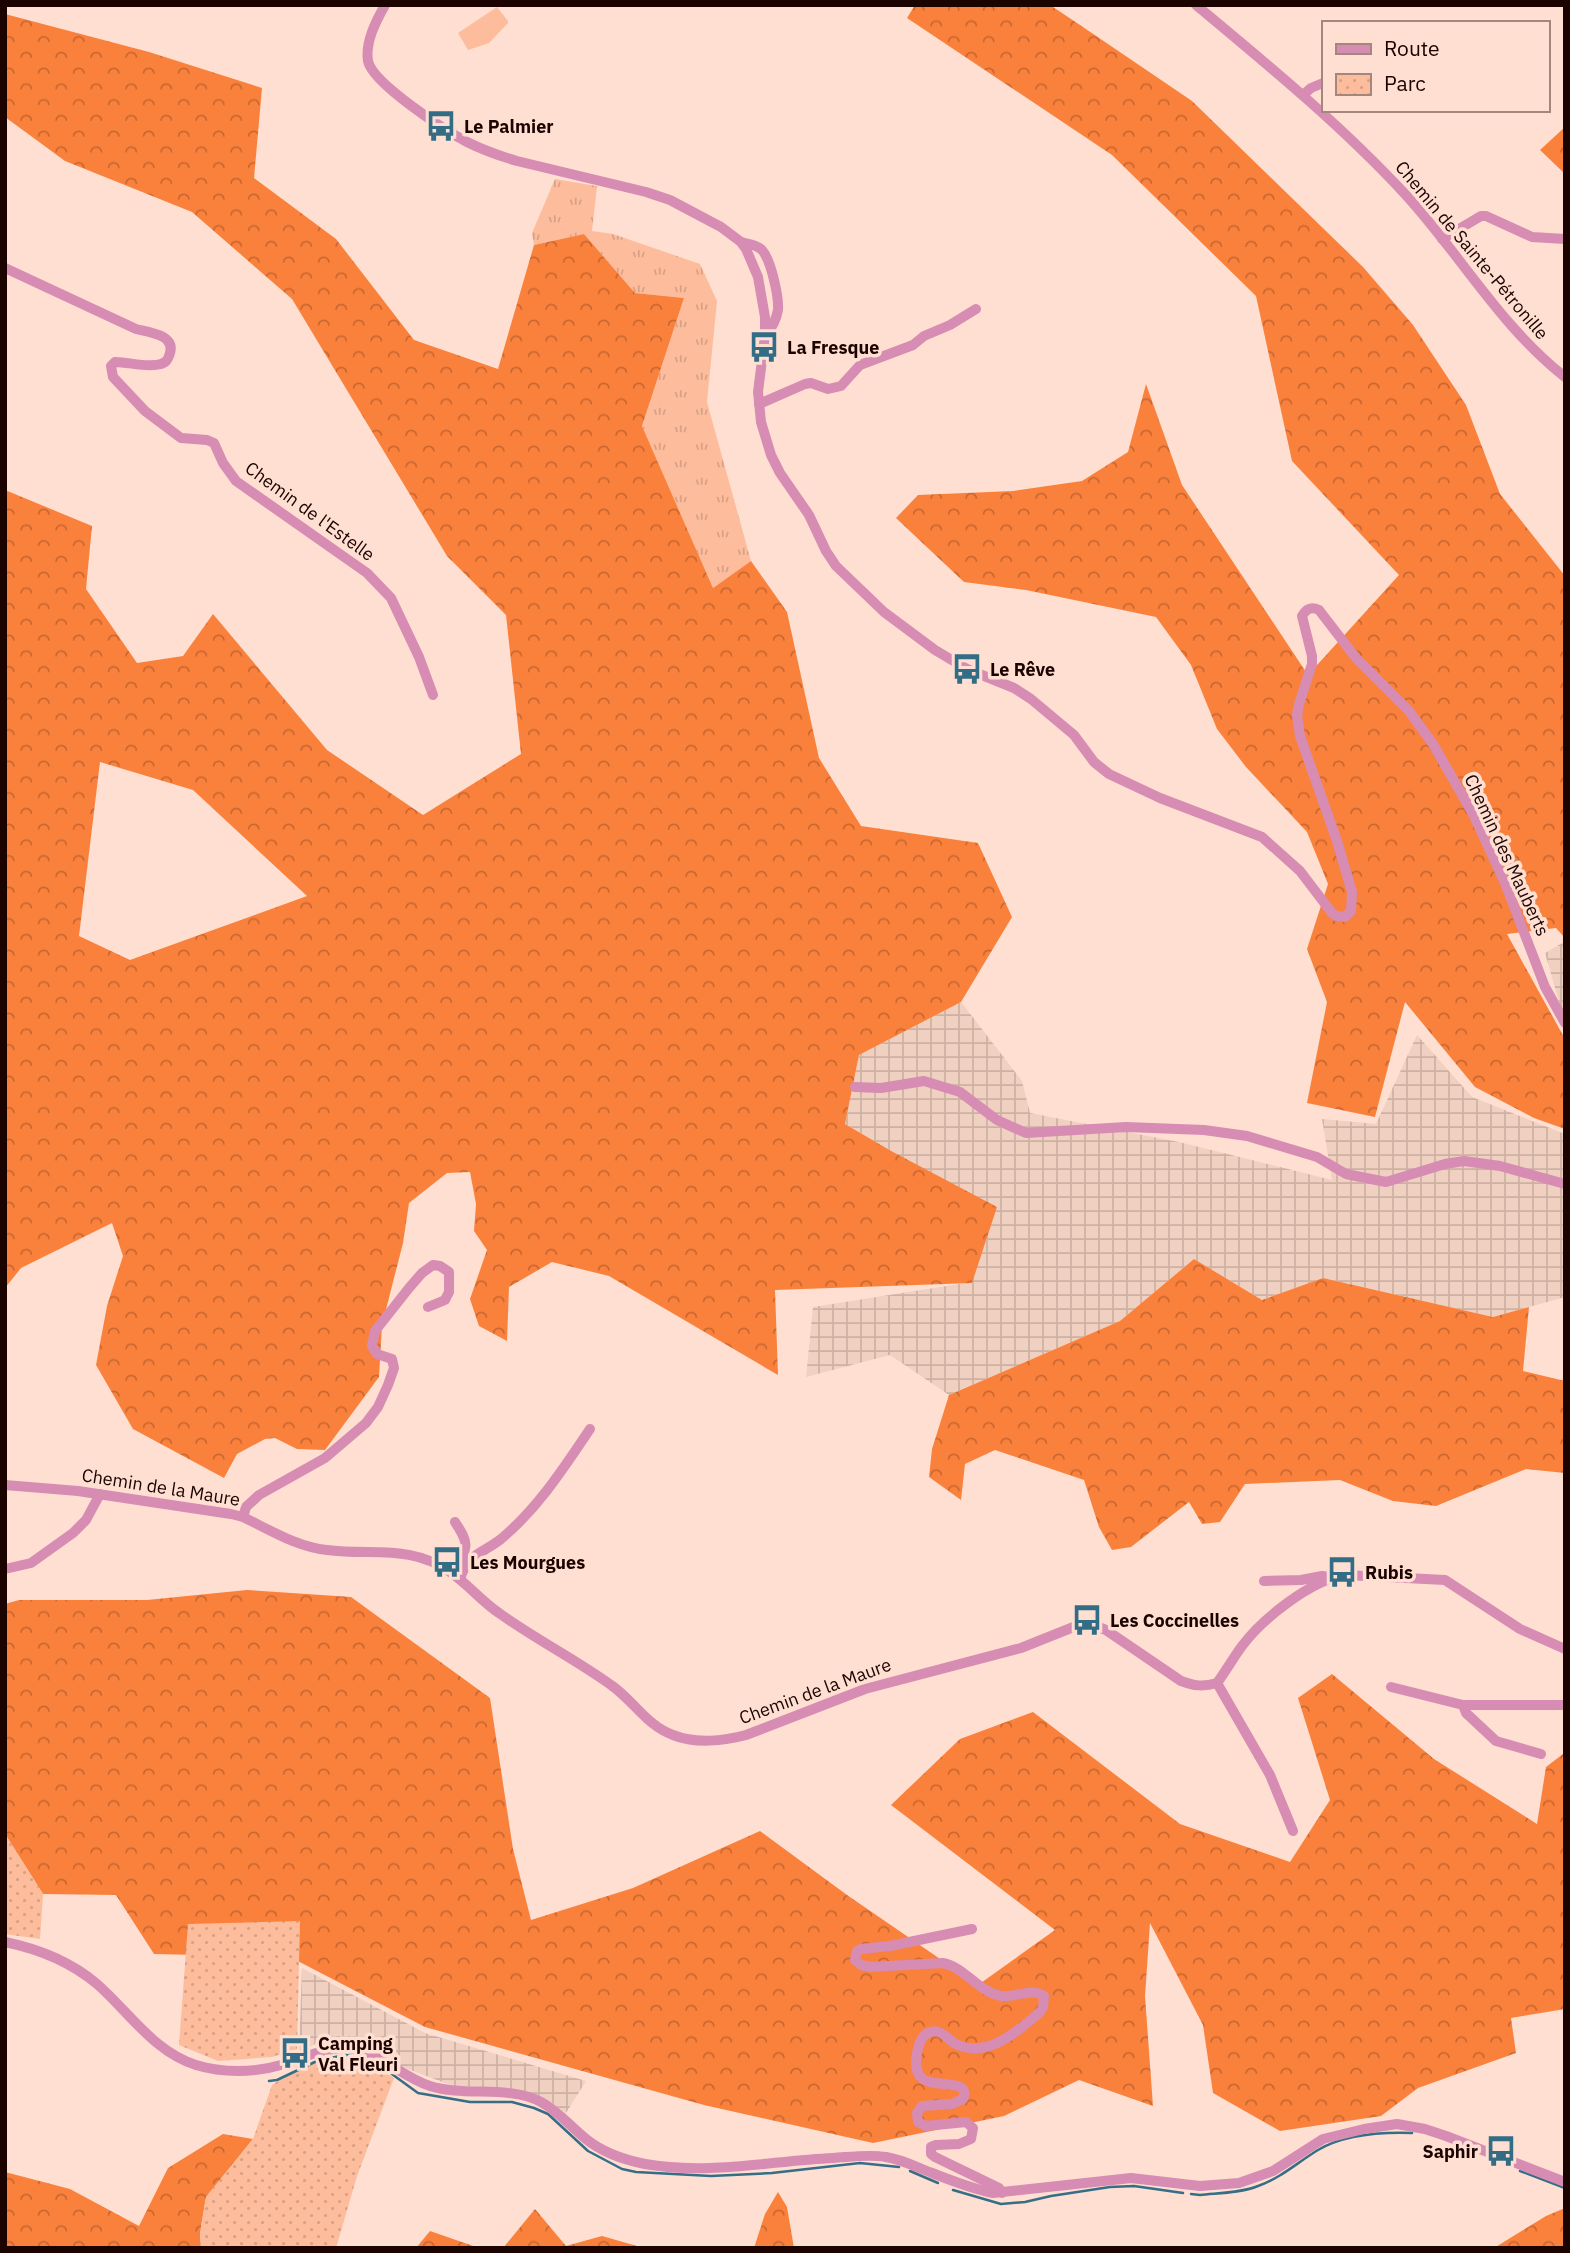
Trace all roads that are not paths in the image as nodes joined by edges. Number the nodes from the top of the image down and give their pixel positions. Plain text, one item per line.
1 (385, 5) edge
2 (1196, 5) edge
3 (1322, 83) edge
4 (1303, 95) junction
5 (1442, 239) junction
6 (1565, 239) edge
7 (5, 268) edge
8 (976, 309) dead end
9 (1565, 377) edge
10 (759, 404) junction
11 (433, 695) dead end
12 (1565, 1023) edge
13 (855, 1087) dead end
14 (1565, 1184) edge
15 (428, 1307) dead end
16 (590, 1429) dead end
17 (5, 1485) edge
18 (100, 1494) junction
19 (243, 1517) junction
20 (456, 1522) dead end
21 (5, 1569) edge
22 (456, 1576) junction
23 (1334, 1578) junction
24 (1264, 1581) dead end
25 (1565, 1649) edge
26 (1217, 1684) junction
27 (1391, 1687) dead end
28 (1462, 1705) junction
29 (1565, 1706) edge
30 (1541, 1754) dead end
31 (1293, 1831) dead end
32 (972, 1929) dead end
33 (5, 1942) edge
34 (1565, 2182) edge
35 (1002, 2193) junction

1 - 10 street, Chemin des Mauberts
2 - 4 street, Chemin de Sainte-Pétronille
3 - 4 street
4 - 5 street, Chemin de Sainte-Pétronille
5 - 6 street
5 - 9 street, Chemin de Sainte-Pétronille
7 - 11 street, Chemin de l'Estelle
8 - 10 street
10 - 12 street, Chemin des Mauberts
13 - 14 street
15 - 19 street
16 - 22 street
17 - 18 street, Chemin de la Maure
18 - 19 street, Chemin de la Maure
18 - 21 street
19 - 22 street, Chemin de la Maure
20 - 22 street
22 - 26 street, Chemin de la Maure
23 - 24 street
23 - 25 street
23 - 26 street
26 - 31 street
27 - 28 street
28 - 29 street
28 - 30 street
32 - 35 street
33 - 35 street
34 - 35 street

